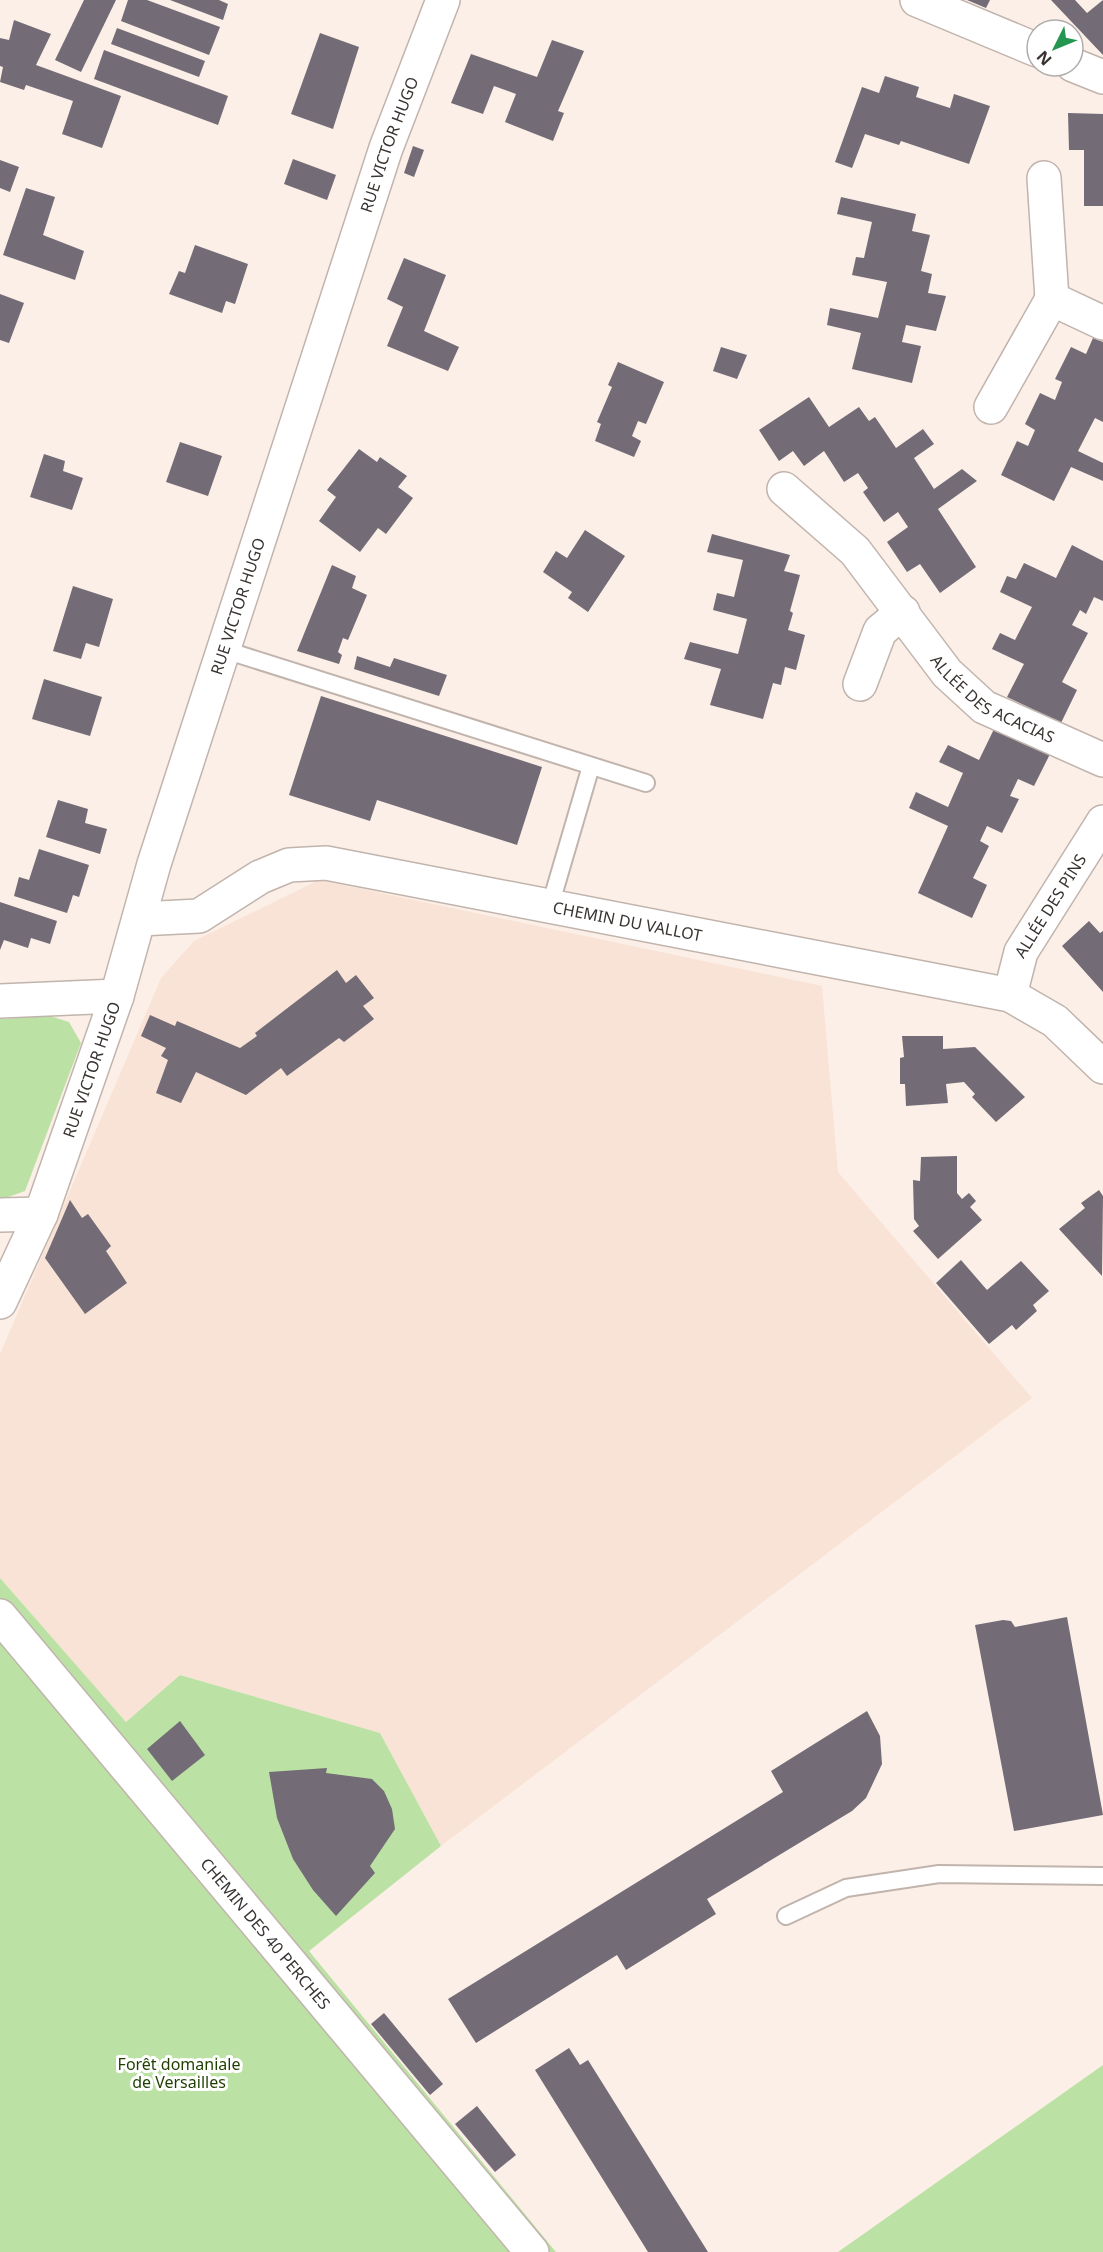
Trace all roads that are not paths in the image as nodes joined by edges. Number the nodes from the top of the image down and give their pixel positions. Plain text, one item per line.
1 (443, 0) edge
2 (917, 0) edge
3 (1025, 45) edge
4 (1085, 70) edge
5 (1103, 77) edge
6 (1044, 178) dead end
7 (1052, 299) junction
8 (1103, 323) edge
9 (992, 406) dead end
10 (784, 489) dead end
11 (903, 612) junction
12 (225, 650) junction
13 (860, 684) dead end
14 (1103, 760) edge
15 (591, 766) junction
16 (646, 783) dead end
17 (1103, 822) edge
18 (550, 906) junction
19 (139, 919) junction
20 (117, 996) junction
21 (1010, 996) junction
22 (0, 1001) edge
23 (1103, 1067) edge
24 (41, 1214) junction
25 (0, 1215) edge
26 (0, 1302) edge
27 (0, 1616) edge
28 (1103, 1876) edge
29 (786, 1916) dead end
30 (532, 2252) edge

1 - 12 street, RUE VICTOR HUGO
2 - 3 street
4 - 5 street
6 - 7 street
7 - 8 street
7 - 9 street
10 - 11 street, ALLÉE DES ACACIAS
11 - 13 street
11 - 14 street, ALLÉE DES ACACIAS
12 - 15 lane
12 - 19 street, RUE VICTOR HUGO
15 - 16 lane
15 - 18 lane
17 - 21 street, ALLÉE DES PINS
18 - 19 street, CHEMIN DU VALLOT
18 - 21 street, CHEMIN DU VALLOT
19 - 20 street, RUE VICTOR HUGO
20 - 22 street
20 - 24 street, RUE VICTOR HUGO
21 - 23 street, CHEMIN DU VALLOT
24 - 25 street
24 - 26 street, RUE VICTOR HUGO
27 - 30 street, CHEMIN DES 40 PERCHES
28 - 29 lane

